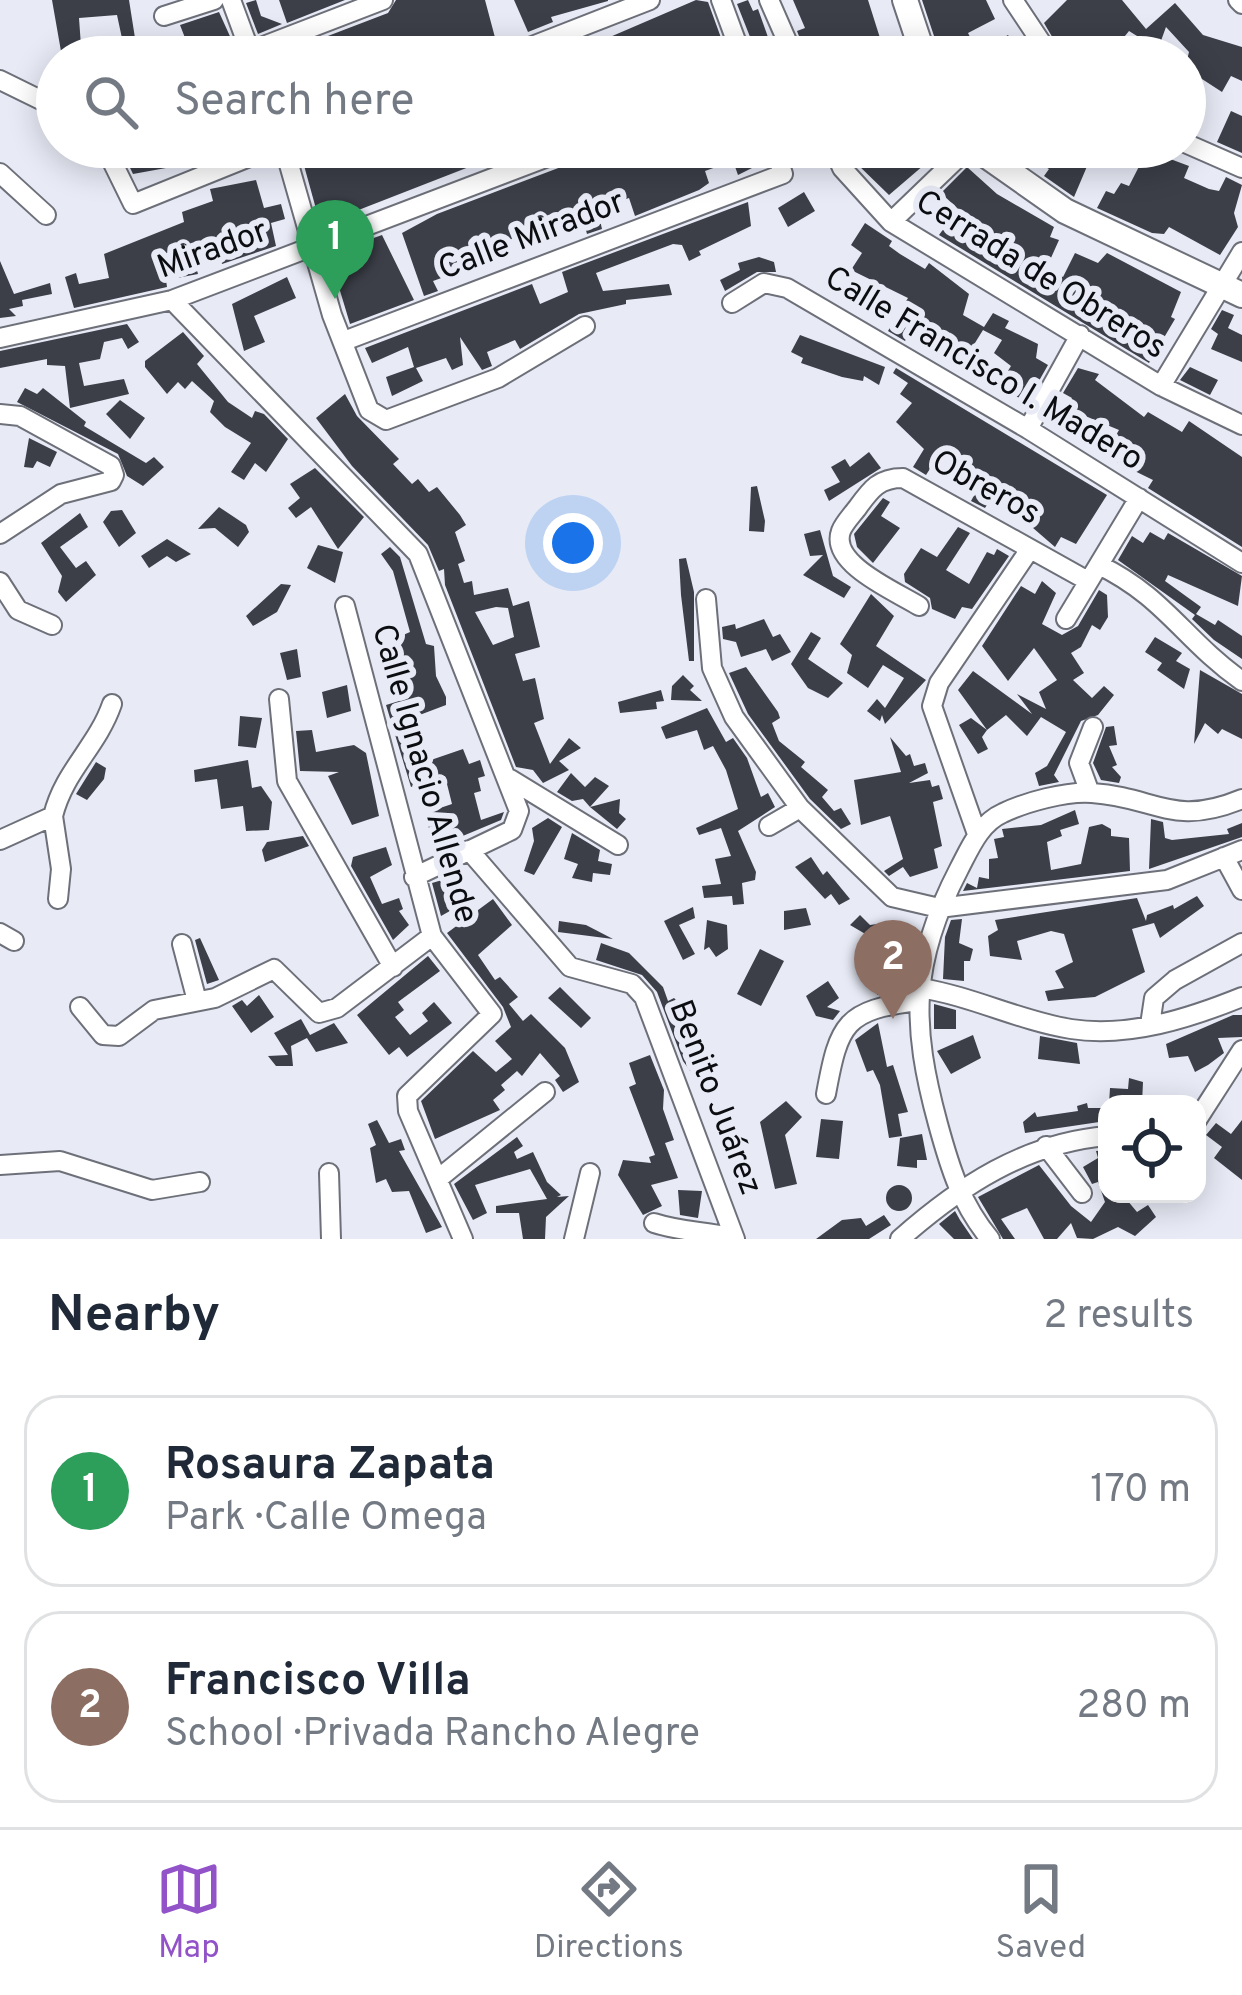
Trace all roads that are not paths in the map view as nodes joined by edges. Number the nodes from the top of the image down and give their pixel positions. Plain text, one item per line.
1 (214, 0) edge
2 (231, 0) edge
3 (383, 0) edge
4 (650, 0) edge
5 (722, 0) edge
6 (769, 0) edge
7 (905, 0) edge
8 (1013, 0) edge
9 (164, 16) dead end
10 (240, 36) edge
11 (293, 36) edge
12 (558, 36) edge
13 (735, 36) edge
14 (785, 36) edge
15 (917, 36) edge
16 (1037, 36) edge
17 (0, 80) edge
18 (36, 98) edge
19 (1206, 152) edge
20 (115, 168) edge
21 (222, 168) edge
22 (291, 168) edge
23 (518, 168) edge
24 (781, 168) edge
25 (842, 168) edge
26 (949, 168) edge
27 (1003, 168) edge
28 (1242, 168) edge
29 (0, 172) edge
30 (46, 215) dead end
31 (891, 222) junction
32 (315, 245) junction
33 (1242, 252) edge
34 (1231, 290) edge
35 (172, 300) junction
36 (732, 303) dead end
37 (585, 326) dead end
38 (1080, 335) junction
39 (0, 338) edge
40 (344, 341) junction
41 (1161, 386) junction
42 (0, 414) edge
43 (1242, 425) edge
44 (1028, 428) junction
45 (1139, 498) junction
46 (0, 534) edge
47 (1030, 549) junction
48 (1242, 563) edge
49 (1094, 573) junction
50 (0, 582) edge
51 (706, 599) dead end
52 (345, 606) dead end
53 (919, 606) dead end
54 (1066, 620) dead end
55 (52, 625) dead end
56 (1242, 681) edge
57 (279, 699) dead end
58 (112, 704) dead end
59 (1093, 727) dead end
60 (510, 779) junction
61 (1090, 793) junction
62 (1242, 799) edge
63 (800, 808) junction
64 (52, 815) junction
65 (769, 826) dead end
66 (977, 834) junction
67 (0, 840) edge
68 (618, 845) dead end
69 (470, 850) junction
70 (1233, 854) edge
71 (414, 877) junction
72 (1242, 890) edge
73 (58, 899) dead end
74 (939, 908) junction
75 (433, 936) junction
76 (1242, 943) edge
77 (182, 944) dead end
78 (393, 967) junction
79 (919, 994) junction
80 (1242, 997) edge
81 (197, 1001) junction
82 (80, 1007) dead end
83 (1150, 1024) junction
84 (1242, 1049) edge
85 (545, 1092) dead end
86 (826, 1094) dead end
87 (1206, 1106) edge
88 (1098, 1137) edge
89 (1046, 1146) junction
90 (0, 1165) edge
91 (329, 1173) dead end
92 (590, 1174) dead end
93 (438, 1179) junction
94 (200, 1182) dead end
95 (956, 1190) junction
96 (1082, 1193) dead end
97 (654, 1223) dead end
98 (734, 1238) edge
99 (331, 1239) edge
100 (463, 1239) edge
101 (574, 1239) edge
102 (899, 1239) edge
103 (990, 1239) edge

1 - 9 street
2 - 10 street
3 - 11 street
4 - 12 street
5 - 13 street
6 - 14 street
7 - 15 main road
8 - 16 street
17 - 18 street
19 - 28 street
20 - 21 street
22 - 32 street
23 - 32 street, Mirador
24 - 40 street, Calle Mirador
25 - 31 street, Cerrada de Obreros
26 - 31 street
27 - 34 main road
29 - 30 street
31 - 38 street, Cerrada de Obreros
32 - 35 street, Mirador
32 - 40 street
33 - 34 street
34 - 41 street
35 - 39 street, Mirador
35 - 60 street
36 - 44 street, Calle Francisco I. Madero
37 - 40 street
38 - 41 street, Cerrada de Obreros
38 - 44 street
41 - 43 street, Cerrada de Obreros
42 - 46 street
44 - 45 street, Calle Francisco I. Madero
45 - 48 street, Calle Francisco I. Madero
45 - 49 street
47 - 49 street, Obreros
47 - 53 street, Obreros
47 - 66 street
49 - 54 street
49 - 56 street, Obreros
50 - 55 street
51 - 63 street
52 - 71 street, Calle Ignacio Allende
57 - 78 street
58 - 64 street
59 - 61 street
60 - 68 street
60 - 69 street
61 - 62 street
61 - 66 street
63 - 65 street
63 - 74 street
64 - 67 street
64 - 73 street
66 - 74 street
69 - 71 street
69 - 98 street, Benito Juárez
70 - 72 street
70 - 74 street
71 - 75 street, Calle Ignacio Allende
74 - 79 street
75 - 78 street
75 - 93 street, Calle Ignacio Allende
76 - 83 street
77 - 81 street
78 - 81 street
79 - 83 street
79 - 86 street
79 - 95 street
80 - 83 street
81 - 82 street
84 - 87 street
85 - 93 street
88 - 89 street
89 - 95 street
89 - 96 street
90 - 94 street
91 - 99 street
92 - 101 street
93 - 100 street
95 - 102 street
95 - 103 street
97 - 98 street

